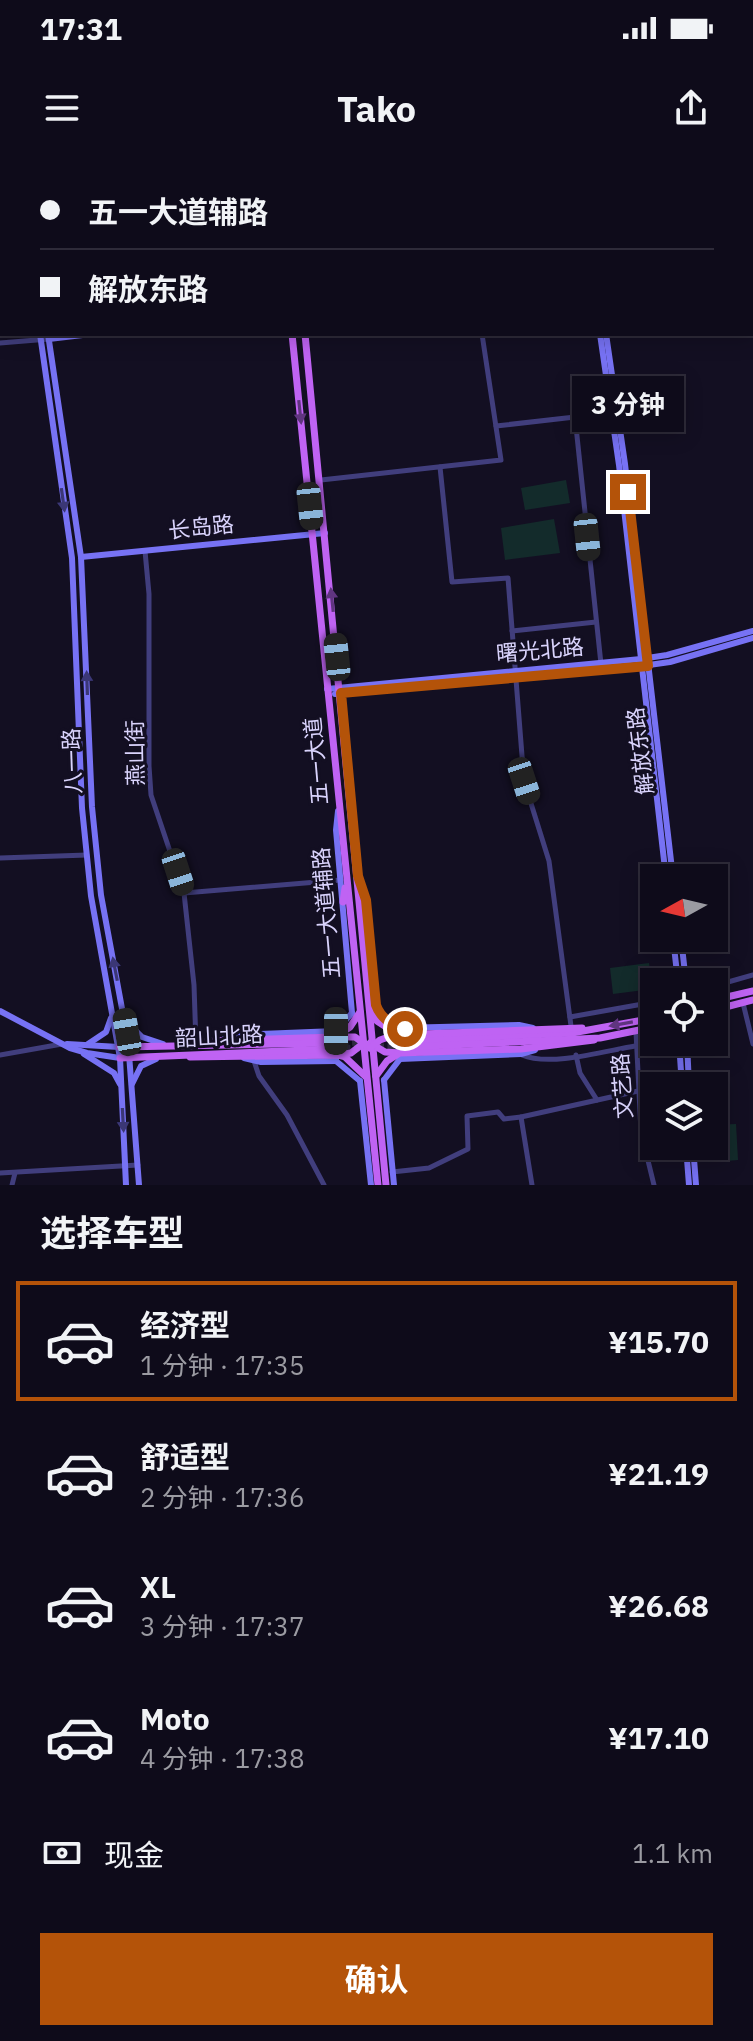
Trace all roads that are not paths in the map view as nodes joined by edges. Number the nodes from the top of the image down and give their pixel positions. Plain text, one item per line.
1 (292, 336) edge
2 (305, 336) edge
3 (482, 336) edge
4 (600, 336) edge
5 (606, 336) edge
6 (44, 337) edge
7 (0, 343) edge
8 (496, 426) junction
9 (440, 467) junction
10 (321, 480) junction
11 (325, 533) junction
12 (313, 535) junction
13 (145, 551) junction
14 (81, 557) junction
15 (596, 622) junction
16 (512, 631) junction
17 (753, 631) edge
18 (753, 638) edge
19 (645, 662) junction
20 (601, 666) junction
21 (516, 673) junction
22 (340, 691) junction
23 (328, 692) junction
24 (87, 855) junction
25 (0, 858) edge
26 (665, 864) edge
27 (671, 864) edge
28 (358, 876) junction
29 (344, 879) junction
30 (184, 893) junction
31 (351, 902) junction
32 (753, 975) edge
33 (728, 982) edge
34 (753, 991) edge
35 (728, 997) edge
36 (753, 1000) edge
37 (743, 1003) junction
38 (640, 1004) edge
39 (369, 1007) junction
40 (728, 1007) edge
41 (0, 1011) edge
42 (352, 1013) junction
43 (123, 1014) junction
44 (112, 1015) junction
45 (570, 1017) junction
46 (640, 1020) edge
47 (571, 1026) junction
48 (540, 1029) junction
49 (588, 1029) junction
50 (640, 1031) edge
51 (636, 1032) junction
52 (600, 1038) junction
53 (335, 1039) junction
54 (220, 1040) junction
55 (63, 1044) junction
56 (196, 1044) junction
57 (400, 1044) junction
58 (753, 1044) edge
59 (87, 1045) junction
60 (170, 1046) junction
61 (635, 1046) junction
62 (119, 1047) junction
63 (128, 1047) junction
64 (368, 1047) junction
65 (81, 1052) junction
66 (521, 1052) junction
67 (0, 1055) edge
68 (576, 1055) junction
69 (183, 1056) junction
70 (161, 1057) junction
71 (339, 1057) junction
72 (124, 1058) junction
73 (257, 1059) junction
74 (367, 1080) junction
75 (384, 1080) junction
76 (121, 1087) junction
77 (131, 1091) junction
78 (638, 1091) junction
79 (597, 1100) junction
80 (521, 1117) junction
81 (687, 1160) edge
82 (694, 1160) edge
83 (138, 1165) junction
84 (125, 1166) junction
85 (392, 1172) junction
86 (0, 1173) edge
87 (15, 1173) junction
88 (12, 1185) edge
89 (126, 1185) edge
90 (139, 1185) edge
91 (324, 1185) edge
92 (371, 1185) edge
93 (378, 1185) edge
94 (386, 1185) edge
95 (394, 1185) edge
96 (532, 1185) edge
97 (654, 1185) edge
98 (689, 1185) edge
99 (696, 1185) edge

1 -> 12 main road, 五一大道
2 - 10 main road, 五一大道
3 - 8 street
4 - 19 main road, 解放东路
5 - 19 main road, 解放东路
6 - 7 street
6 - 14 main road, 八一路
6 -> 24 main road, 八一路
8 - 9 street
8 - 15 street
9 - 10 street
9 - 16 street
10 - 11 main road, 五一大道
11 - 12 main road, 长岛路
22 -> 11 main road, 五一大道
12 - 13 main road, 长岛路
12 - 23 main road, 五一大道
13 - 14 main road, 长岛路
13 - 30 street, 燕山街
43 -> 14 main road, 八一路
15 - 16 street
15 - 20 street
16 - 21 street
17 - 19 main road, 曙光北路
18 - 19 main road, 曙光北路
19 - 20 main road, 曙光北路
19 - 26 main road, 解放东路
19 - 27 main road, 解放东路
20 - 21 main road, 曙光北路
21 - 22 main road, 曙光北路
21 - 45 street
22 - 23 main road, 曙光北路
22 - 28 main road, 五一大道
23 - 29 main road, 五一大道
24 - 25 street
24 - 44 main road, 八一路
28 - 31 main road, 五一大道
28 - 39 main road, 五一大道辅路
29 - 30 street
29 - 31 main road, 五一大道
30 - 56 street, 燕山街
31 - 39 main road, 五一大道
31 - 42 main road, 五一大道辅路
32 - 33 street
34 - 35 main road
36 - 37 main road
37 - 40 main road
37 - 58 street
38 - 45 street
39 - 42 main road
39 - 53 main road
39 - 57 main road
39 - 64 main road, 五一大道
39 - 64 main road, 五一大道
41 - 55 main road, 韶山北路
42 - 53 main road
43 - 60 main road
43 - 63 main road, 八一路
44 - 59 main road
44 - 62 main road, 八一路
45 - 47 street
46 -> 49 main road
47 - 48 main road
47 - 49 main road
48 - 57 main road
48 - 57 main road
49 - 57 main road
50 - 51 main road
51 - 52 main road
51 - 61 street, 文艺路
52 - 57 main road
52 - 66 main road
53 - 54 main road
53 - 54 main road
53 - 56 main road, 韶山北路
53 - 64 main road
53 - 69 main road, 韶山北路
53 - 71 main road
54 - 56 main road
55 - 59 main road, 韶山北路
55 - 65 main road, 韶山北路
55 - 67 street
56 - 60 main road, 韶山北路
57 - 64 main road
57 - 64 main road
57 - 66 main road
57 - 74 main road
57 - 75 main road
59 - 62 main road, 韶山北路
60 - 63 main road, 韶山北路
61 - 68 street
61 - 78 street, 文艺路
62 - 63 main road, 韶山北路
62 - 72 main road, 八一路
63 - 72 main road, 八一路
64 - 71 main road
64 - 74 main road, 五一大道
65 - 72 main road, 韶山北路
65 - 76 main road
66 - 68 street
68 - 79 street
69 - 70 main road, 韶山北路
69 - 73 main road
70 - 72 main road, 韶山北路
70 - 77 main road
71 - 73 main road
71 - 74 main road
72 - 76 main road, 八一路
72 - 77 main road, 八一路
73 - 91 street
74 - 75 main road
74 - 92 main road
74 - 93 main road, 五一大道
74 - 94 main road, 五一大道
75 - 85 main road
76 -> 84 main road, 八一路
77 - 83 main road, 八一路
78 - 79 street
78 - 97 street, 文艺路
79 - 80 street
80 - 85 street
80 - 96 street
81 - 98 main road
82 - 99 main road
83 - 84 street
83 - 90 main road, 八一路
84 - 87 street
84 - 89 main road, 八一路
85 - 95 main road
86 - 87 street
87 - 88 street

